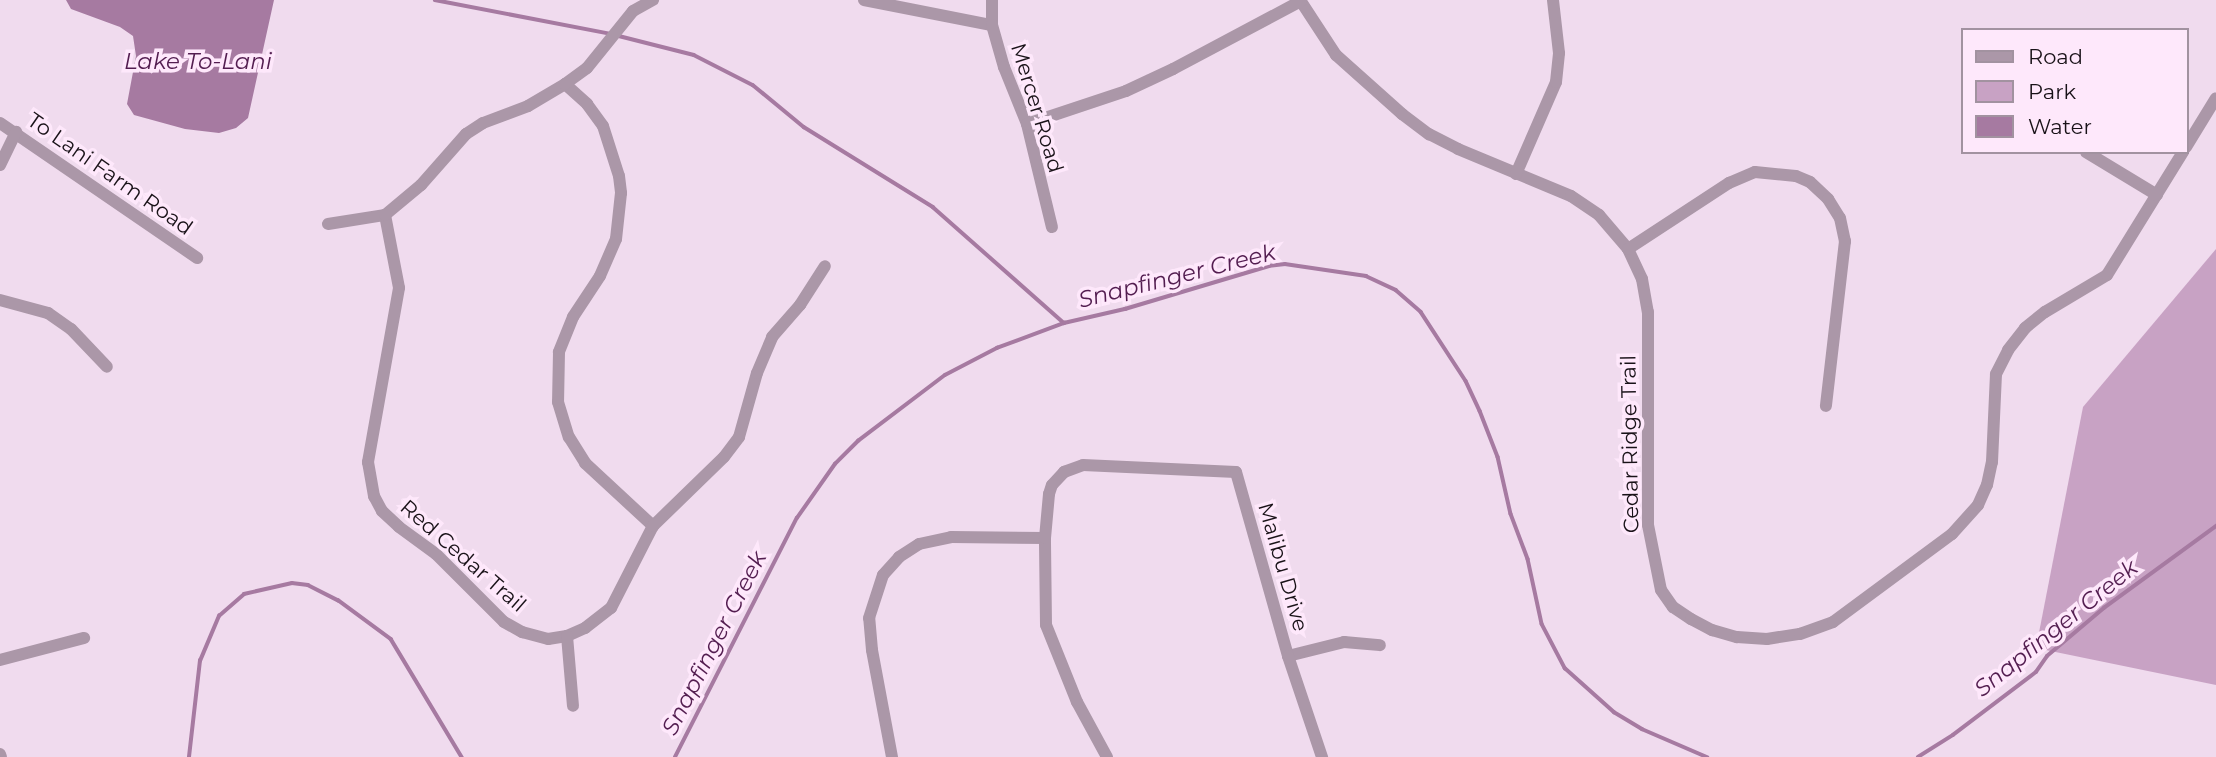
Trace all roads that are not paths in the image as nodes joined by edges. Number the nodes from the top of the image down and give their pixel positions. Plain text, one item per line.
1 (624, 0) edge
2 (653, 0) edge
3 (863, 0) edge
4 (992, 0) edge
5 (1300, 0) edge
6 (1553, 0) edge
7 (633, 11) junction
8 (992, 25) junction
9 (565, 84) junction
10 (2216, 98) edge
11 (0, 123) edge
12 (1027, 124) junction
13 (16, 132) junction
14 (2188, 144) edge
15 (2089, 154) edge
16 (2182, 154) edge
17 (0, 165) edge
18 (1516, 174) junction
19 (2157, 195) junction
20 (385, 215) junction
21 (328, 224) dead end
22 (1052, 227) dead end
23 (1628, 249) junction
24 (197, 258) dead end
25 (825, 266) dead end
26 (0, 300) edge
27 (107, 367) dead end
28 (1826, 407) dead end
29 (653, 526) junction
30 (1045, 538) junction
31 (567, 636) junction
32 (84, 638) dead end
33 (1380, 645) dead end
34 (1288, 656) junction
35 (0, 660) edge
36 (573, 706) dead end
37 (892, 757) edge
38 (1107, 757) edge
39 (1322, 757) edge

1 - 7 street
2 - 7 street
3 - 8 street
4 - 8 street, Mercer Road
5 - 12 street
5 - 18 street, Cedar Ridge Trail
6 - 18 street
7 - 9 street
8 - 12 street, Mercer Road
9 - 20 street
9 - 29 street
10 - 14 street
11 - 13 street, To Lani Farm Road
12 - 22 street, Mercer Road
13 - 17 street
13 - 24 street, To Lani Farm Road
15 - 19 street
16 - 19 street, Cedar Ridge Trail
18 - 23 street, Cedar Ridge Trail
19 - 23 street, Cedar Ridge Trail
20 - 21 street
20 - 31 street, Red Cedar Trail
23 - 28 street
25 - 29 street, Red Cedar Trail
26 - 27 street
29 - 31 street, Red Cedar Trail
30 - 34 street, Malibu Drive
30 - 37 street
30 - 38 street
31 - 36 street
32 - 35 street
33 - 34 street
34 - 39 street, Malibu Drive

